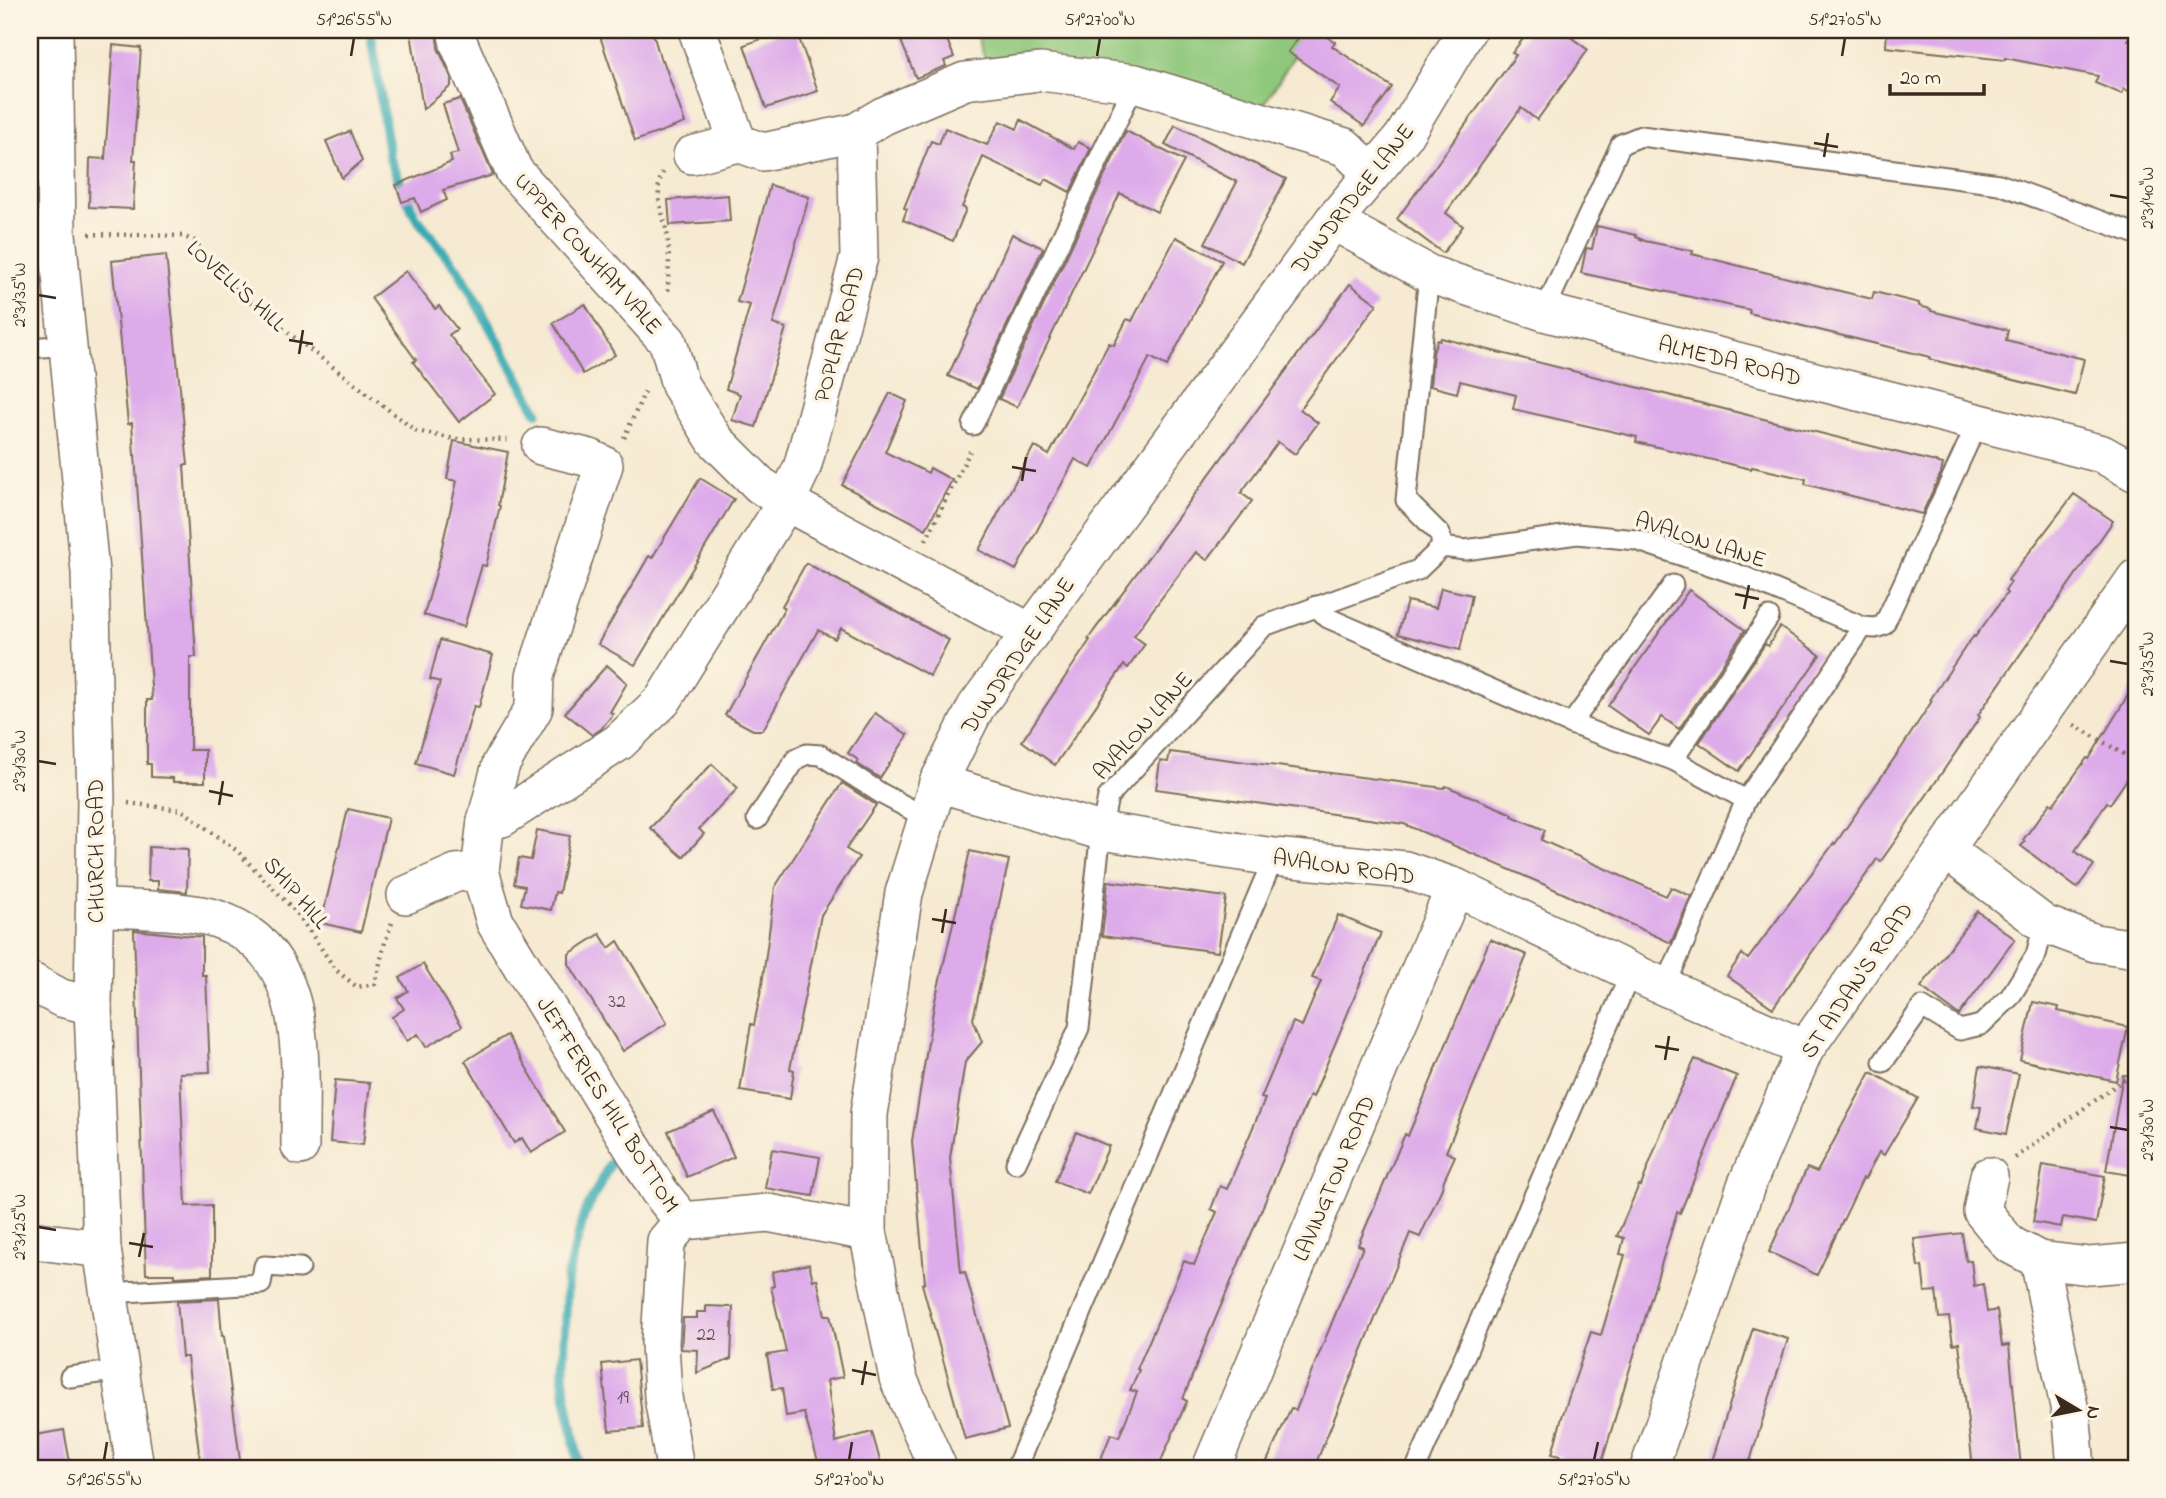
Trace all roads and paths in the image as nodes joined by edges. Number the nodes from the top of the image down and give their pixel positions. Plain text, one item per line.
1 (54, 30) edge
2 (456, 30) edge
3 (697, 30) edge
4 (1467, 30) edge
5 (1135, 83) junction
6 (856, 132) junction
7 (738, 143) junction
8 (692, 155) joint
9 (1371, 173) junction
10 (1333, 221) junction
11 (57, 234) junction
12 (2136, 234) edge
13 (1429, 274) junction
14 (1544, 312) junction
15 (668, 342) junction
16 (68, 345) junction
17 (30, 348) edge
18 (1977, 424) junction
19 (973, 425) joint
20 (541, 446) joint
21 (597, 462) junction
22 (2136, 473) edge
23 (786, 502) junction
24 (1443, 547) junction
25 (912, 569) junction
26 (2136, 578) edge
27 (1673, 584) dead end
28 (1316, 606) junction
29 (1769, 617) dead end
30 (1863, 627) junction
31 (1030, 632) junction
32 (2046, 708) junction
33 (1571, 724) junction
34 (1673, 760) junction
35 (2136, 761) edge
36 (938, 783) junction
37 (96, 799) junction
38 (1746, 800) junction
39 (927, 818) junction
40 (757, 819) dead end
41 (486, 821) junction
42 (1101, 831) junction
43 (1946, 850) junction
44 (1274, 857) junction
45 (480, 871) junction
46 (1455, 887) junction
47 (406, 895) joint
48 (96, 907) junction
49 (2044, 924) junction
50 (2136, 949) edge
51 (1630, 972) junction
52 (30, 981) edge
53 (1665, 987) junction
54 (93, 1006) junction
55 (1805, 1049) junction
56 (1883, 1062) dead end
57 (2136, 1071) edge
58 (300, 1146) dead end
59 (1016, 1163) dead end
60 (2001, 1168) joint
61 (683, 1221) junction
62 (868, 1232) junction
63 (30, 1240) edge
64 (102, 1248) junction
65 (2039, 1259) junction
66 (2136, 1262) edge
67 (300, 1268) dead end
68 (108, 1293) junction
69 (120, 1370) junction
70 (70, 1377) dead end
71 (135, 1468) edge
72 (675, 1468) edge
73 (938, 1468) edge
74 (1016, 1468) edge
75 (1211, 1468) edge
76 (1416, 1468) edge
77 (1649, 1468) edge
78 (2076, 1468) edge

1 - 11 street, CHURCH ROAD
2 - 15 street, UPPER CONHAM VALE
3 - 7 street
4 - 9 street, DUNDRIDGE LANE
5 - 6 street
5 - 9 street
5 - 19 lane
6 - 7 street
6 - 23 street, POPLAR ROAD
7 - 8 street
8 - 15 path
9 - 10 street, DUNDRIDGE LANE
10 - 13 street, ALMEDA ROAD
10 - 31 street, DUNDRIDGE LANE
11 - 16 street, CHURCH ROAD
11 - 20 path, LOVELL'S HILL
12 - 14 lane
13 - 14 street, ALMEDA ROAD
13 - 24 lane
14 - 18 street, ALMEDA ROAD
15 - 21 path
15 - 23 street, UPPER CONHAM VALE
16 - 17 lane
16 - 37 street, CHURCH ROAD
18 - 22 street, ALMEDA ROAD
18 - 30 lane
19 - 25 path
20 - 21 street
21 - 41 street, JEFFERIES HILL BOTTOM
23 - 25 street, UPPER CONHAM VALE
23 - 41 street, POPLAR ROAD
24 - 28 lane, AVALON LANE
24 - 30 lane, AVALON LANE
25 - 31 street, UPPER CONHAM VALE
26 - 32 street, ST AIDAN'S ROAD
27 - 33 lane
28 - 33 lane
28 - 42 lane, AVALON LANE
29 - 34 lane
30 - 38 lane
31 - 36 street, DUNDRIDGE LANE
32 - 35 path
32 - 43 street, ST AIDAN'S ROAD
33 - 34 lane
34 - 38 lane
36 - 39 street, DUNDRIDGE LANE
36 - 42 street, AVALON ROAD
37 - 47 path, SHIP HILL
37 - 48 street, CHURCH ROAD
38 - 53 lane
39 - 40 lane
39 - 62 street, DUNDRIDGE LANE
41 - 45 street, JEFFERIES HILL BOTTOM
42 - 44 street, AVALON ROAD
42 - 59 lane, AVALON LANE
43 - 49 street
43 - 55 street, ST AIDAN'S ROAD
44 - 46 street, AVALON ROAD
44 - 74 lane
45 - 47 street
45 - 61 street, JEFFERIES HILL BOTTOM
46 - 51 street, AVALON ROAD
46 - 75 street, LAVINGTON ROAD
48 - 54 street, CHURCH ROAD
48 - 58 street
49 - 50 street
49 - 56 lane
51 - 53 street, AVALON ROAD
51 - 76 lane
52 - 54 street
53 - 55 street, AVALON ROAD
54 - 64 street, CHURCH ROAD
55 - 77 street, ST AIDAN'S ROAD
57 - 60 path
60 - 65 street
61 - 62 street
61 - 72 street, JEFFERIES HILL BOTTOM
62 - 73 street, DUNDRIDGE LANE
63 - 64 street
64 - 68 street, CHURCH ROAD
65 - 66 street
65 - 78 street
67 - 68 lane
68 - 69 street, CHURCH ROAD
69 - 70 lane
69 - 71 street, CHURCH ROAD

